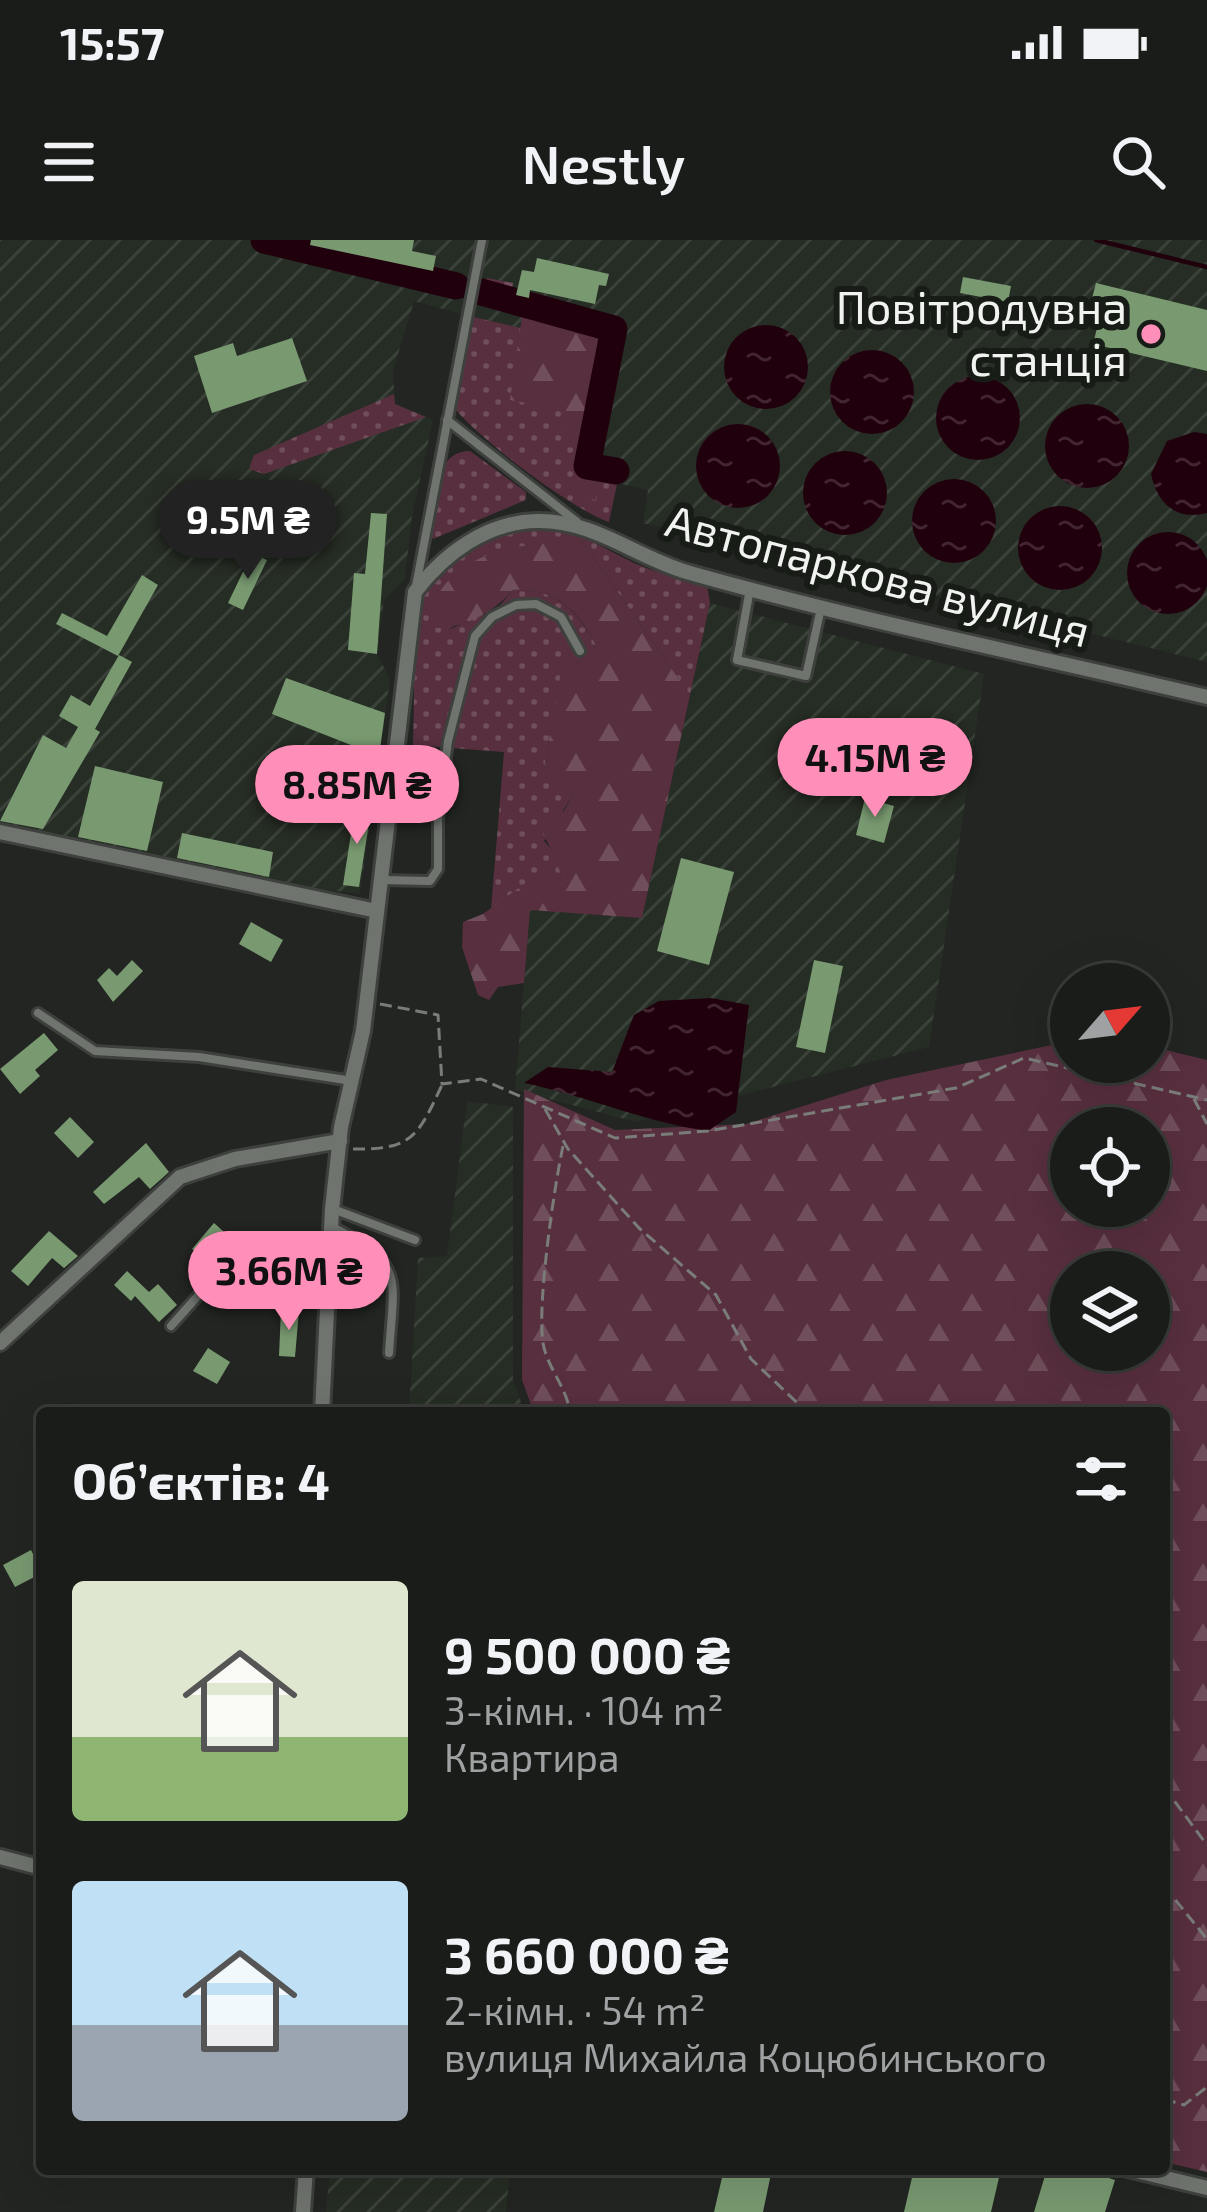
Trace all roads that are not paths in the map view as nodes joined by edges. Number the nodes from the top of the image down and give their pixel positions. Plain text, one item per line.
1 (482, 240) edge
2 (446, 420) junction
3 (577, 522) junction
4 (751, 587) junction
5 (415, 592) junction
6 (821, 605) junction
7 (580, 651) dead end
8 (1207, 697) edge
9 (0, 832) edge
10 (381, 880) junction
11 (377, 911) junction
12 (38, 1012) dead end
13 (352, 1081) junction
14 (339, 1145) junction
15 (332, 1209) junction
16 (330, 1226) junction
17 (415, 1240) dead end
18 (326, 1285) junction
19 (171, 1326) dead end
20 (0, 1343) edge
21 (389, 1353) dead end
22 (322, 1407) edge
23 (0, 1857) edge
24 (36, 1866) edge
25 (306, 2175) edge
26 (1153, 2175) edge
27 (1207, 2188) edge
28 (303, 2212) edge

1 - 2 lane
2 - 3 lane
2 - 5 lane
3 - 4 street, Автопаркова вулиця
3 - 5 street, Автопаркова вулиця
4 - 6 street, Автопаркова вулиця
4 - 6 lane
5 - 10 street
6 - 8 street, Автопаркова вулиця
7 - 10 lane
9 - 11 street
10 - 11 street
11 - 13 street
12 - 13 lane
13 - 14 street
14 - 15 street
14 - 20 street
15 - 16 street
15 - 17 lane
16 - 18 street
16 - 21 lane
18 - 19 lane
18 - 22 street
23 - 24 street
25 - 28 street
26 - 27 street

